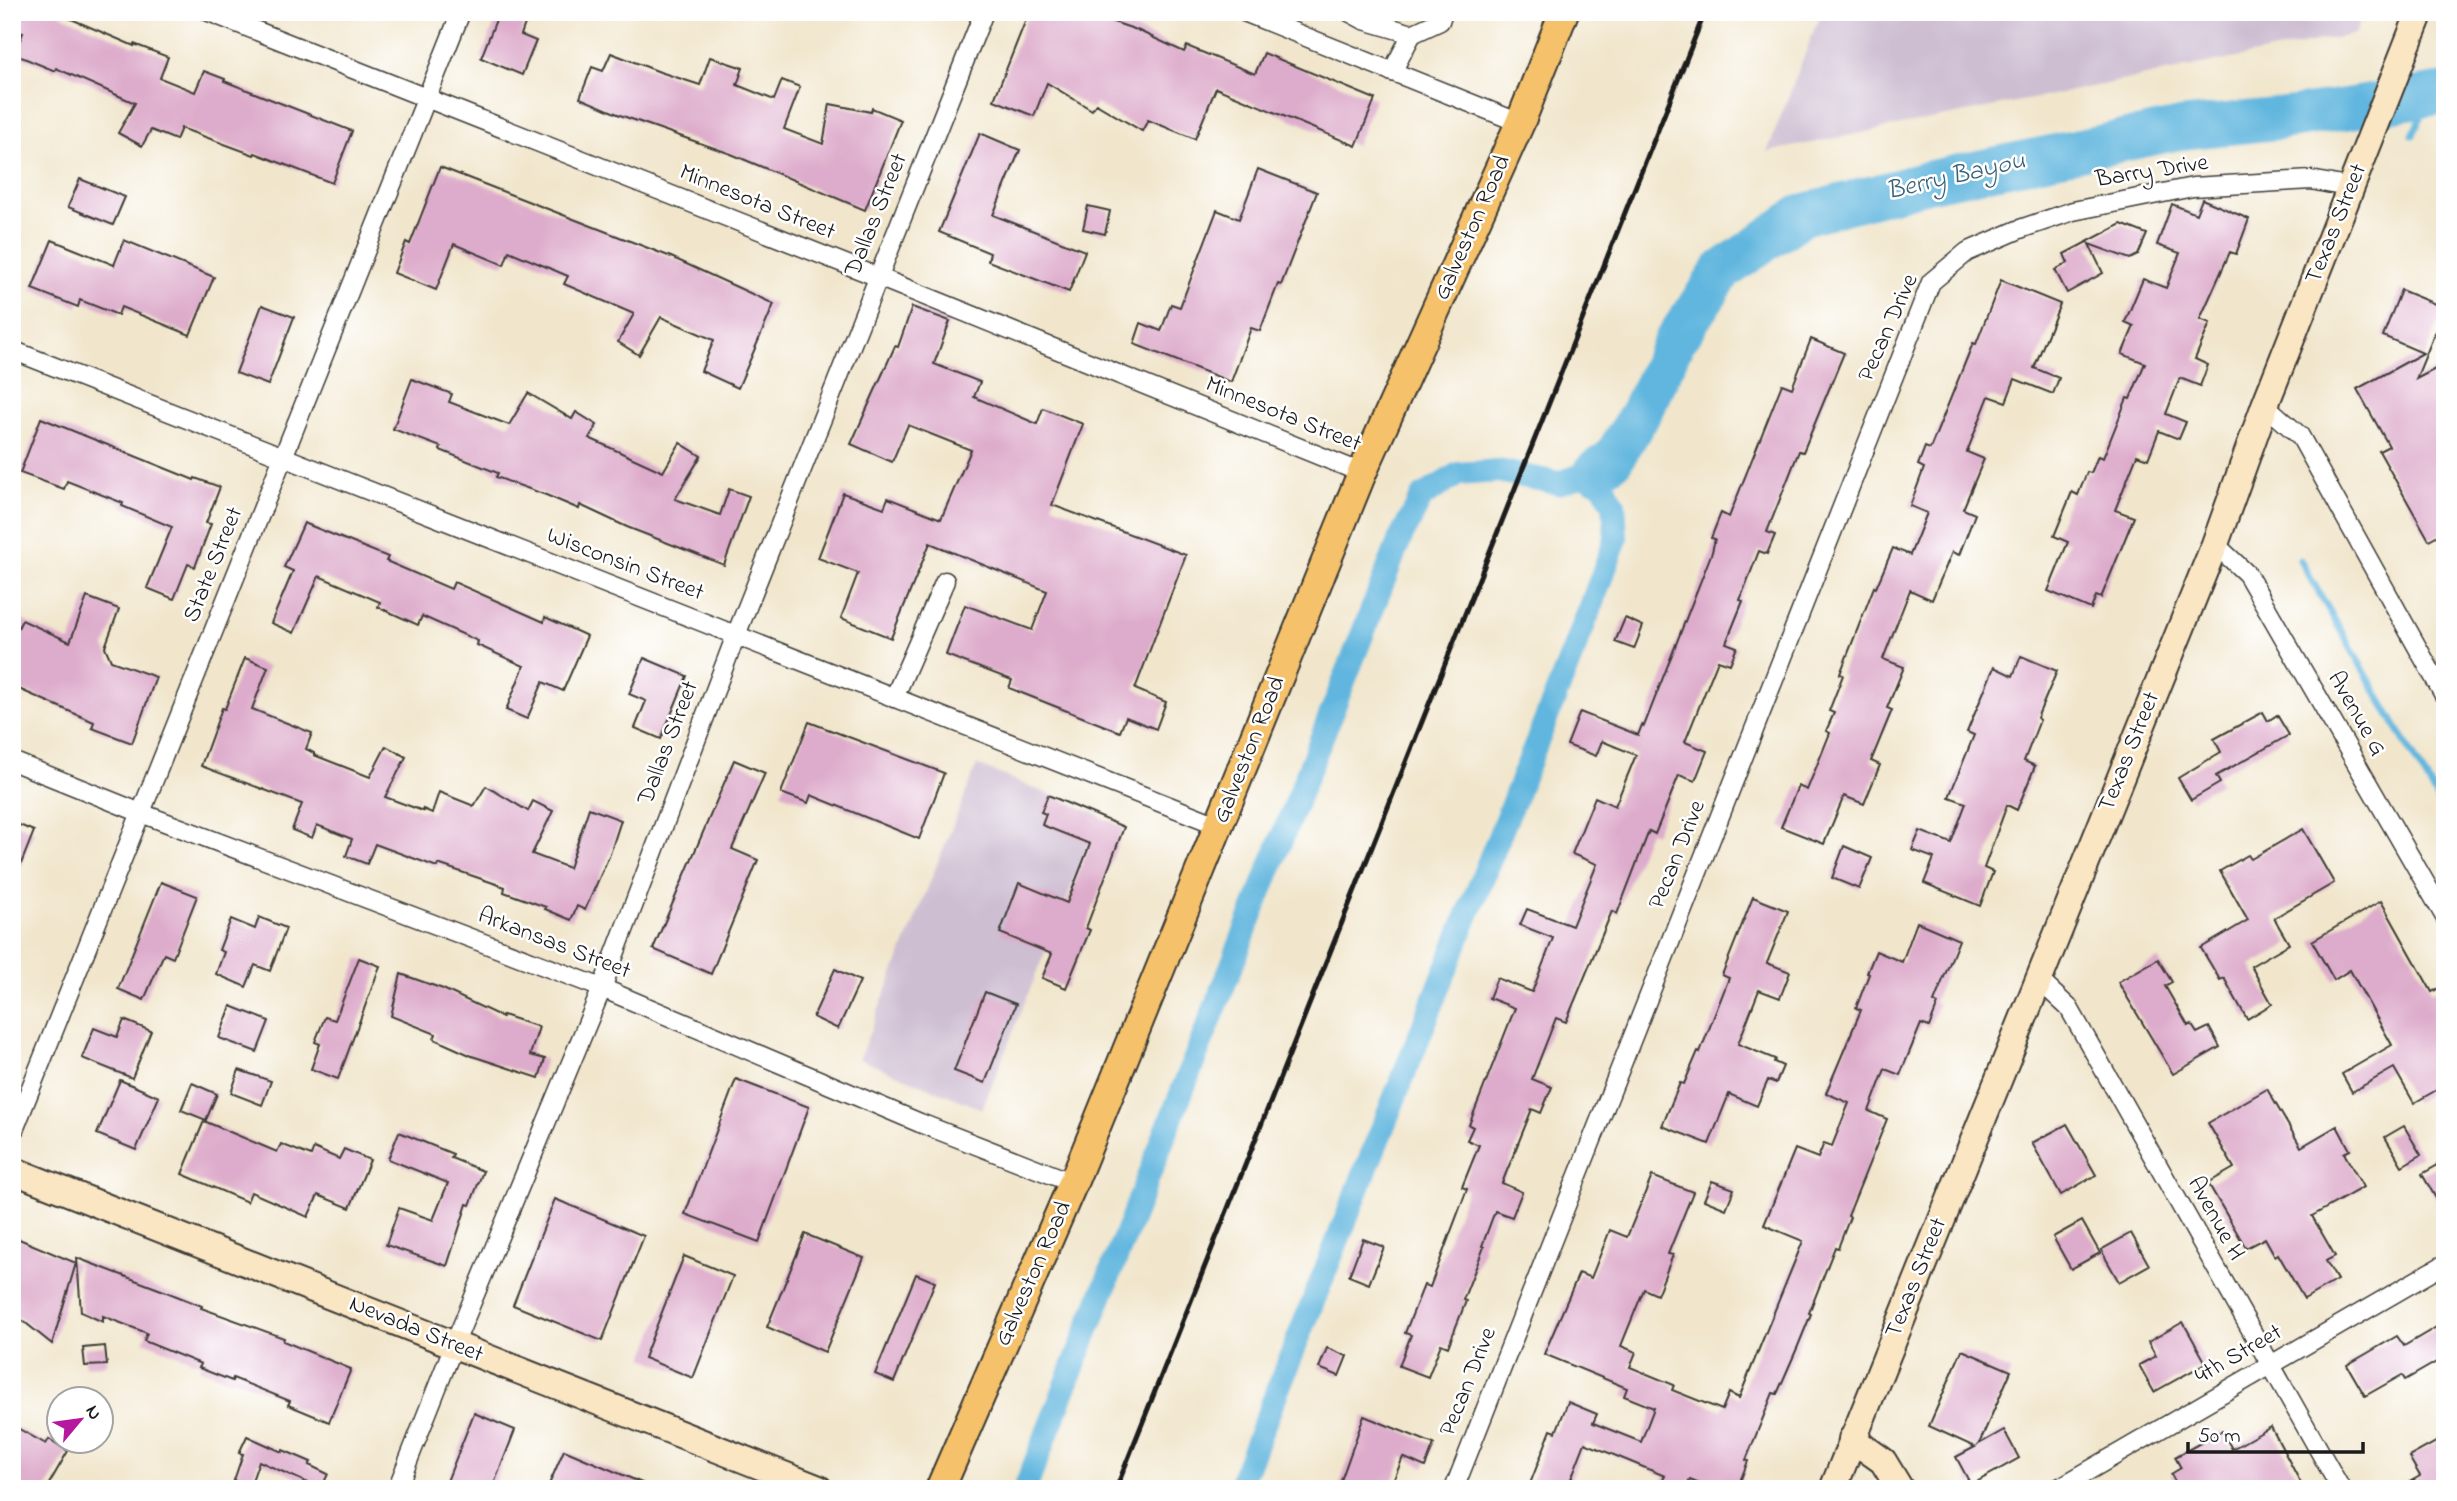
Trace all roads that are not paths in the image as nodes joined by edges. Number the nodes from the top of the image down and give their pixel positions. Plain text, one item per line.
1 (209, 12) edge
2 (461, 12) edge
3 (984, 12) edge
4 (1244, 12) edge
5 (1349, 12) edge
6 (1443, 12) edge
7 (1564, 12) edge
8 (2420, 12) edge
9 (1412, 34) junction
10 (1392, 72) junction
11 (427, 98) junction
12 (1520, 122) junction
13 (2352, 188) junction
14 (1967, 252) joint
15 (878, 277) junction
16 (12, 350) edge
17 (2265, 405) junction
18 (283, 457) junction
19 (1362, 473) junction
20 (2215, 544) junction
21 (945, 582) dead end
22 (736, 635) junction
23 (2443, 690) edge
24 (894, 698) junction
25 (12, 761) edge
26 (141, 813) junction
27 (1220, 826) junction
28 (2445, 917) edge
29 (2038, 979) junction
30 (602, 988) junction
31 (12, 1135) edge
32 (12, 1170) edge
33 (1073, 1184) junction
34 (2445, 1264) edge
35 (454, 1345) junction
36 (2270, 1366) junction
37 (1852, 1439) junction
38 (397, 1489) edge
39 (820, 1489) edge
40 (940, 1489) edge
41 (1454, 1489) edge
42 (1833, 1489) edge
43 (1900, 1489) edge
44 (2057, 1489) edge
45 (2341, 1489) edge

1 - 11 street, Minnesota Street
2 - 11 street, State Street
3 - 15 street, Dallas Street
4 - 10 street
5 - 9 street
6 - 9 street
7 - 12 main road, Galveston Road
8 - 13 street, Texas Street
9 - 10 street
10 - 12 street
11 - 15 street, Minnesota Street
11 - 18 street, State Street
12 - 19 main road, Galveston Road
13 - 14 street, Barry Drive
13 - 17 street, Texas Street
14 - 41 street, Pecan Drive
15 - 19 street, Minnesota Street
15 - 22 street, Dallas Street
16 - 18 street, Wisconsin Street
17 - 20 street, Texas Street
17 - 23 street
18 - 22 street, Wisconsin Street
18 - 26 street, State Street
19 - 27 main road, Galveston Road
20 - 28 street, Avenue G
20 - 29 street, Texas Street
21 - 24 street
22 - 24 street, Wisconsin Street
22 - 30 street, Dallas Street
24 - 27 street, Wisconsin Street
25 - 26 street, Arkansas Street
26 - 30 street, Arkansas Street
26 - 31 street, State Street
27 - 33 main road, Galveston Road
29 - 36 street, Avenue H
29 - 37 street, Texas Street
30 - 33 street, Arkansas Street
30 - 35 street, Dallas Street
32 - 35 street, Nevada Street
33 - 40 main road, Galveston Road
34 - 36 street, 4th Street
35 - 38 street, Dallas Street
35 - 39 street, Nevada Street
36 - 44 street, 4th Street
36 - 45 street, Avenue H
37 - 42 street, Texas Street
37 - 43 street

